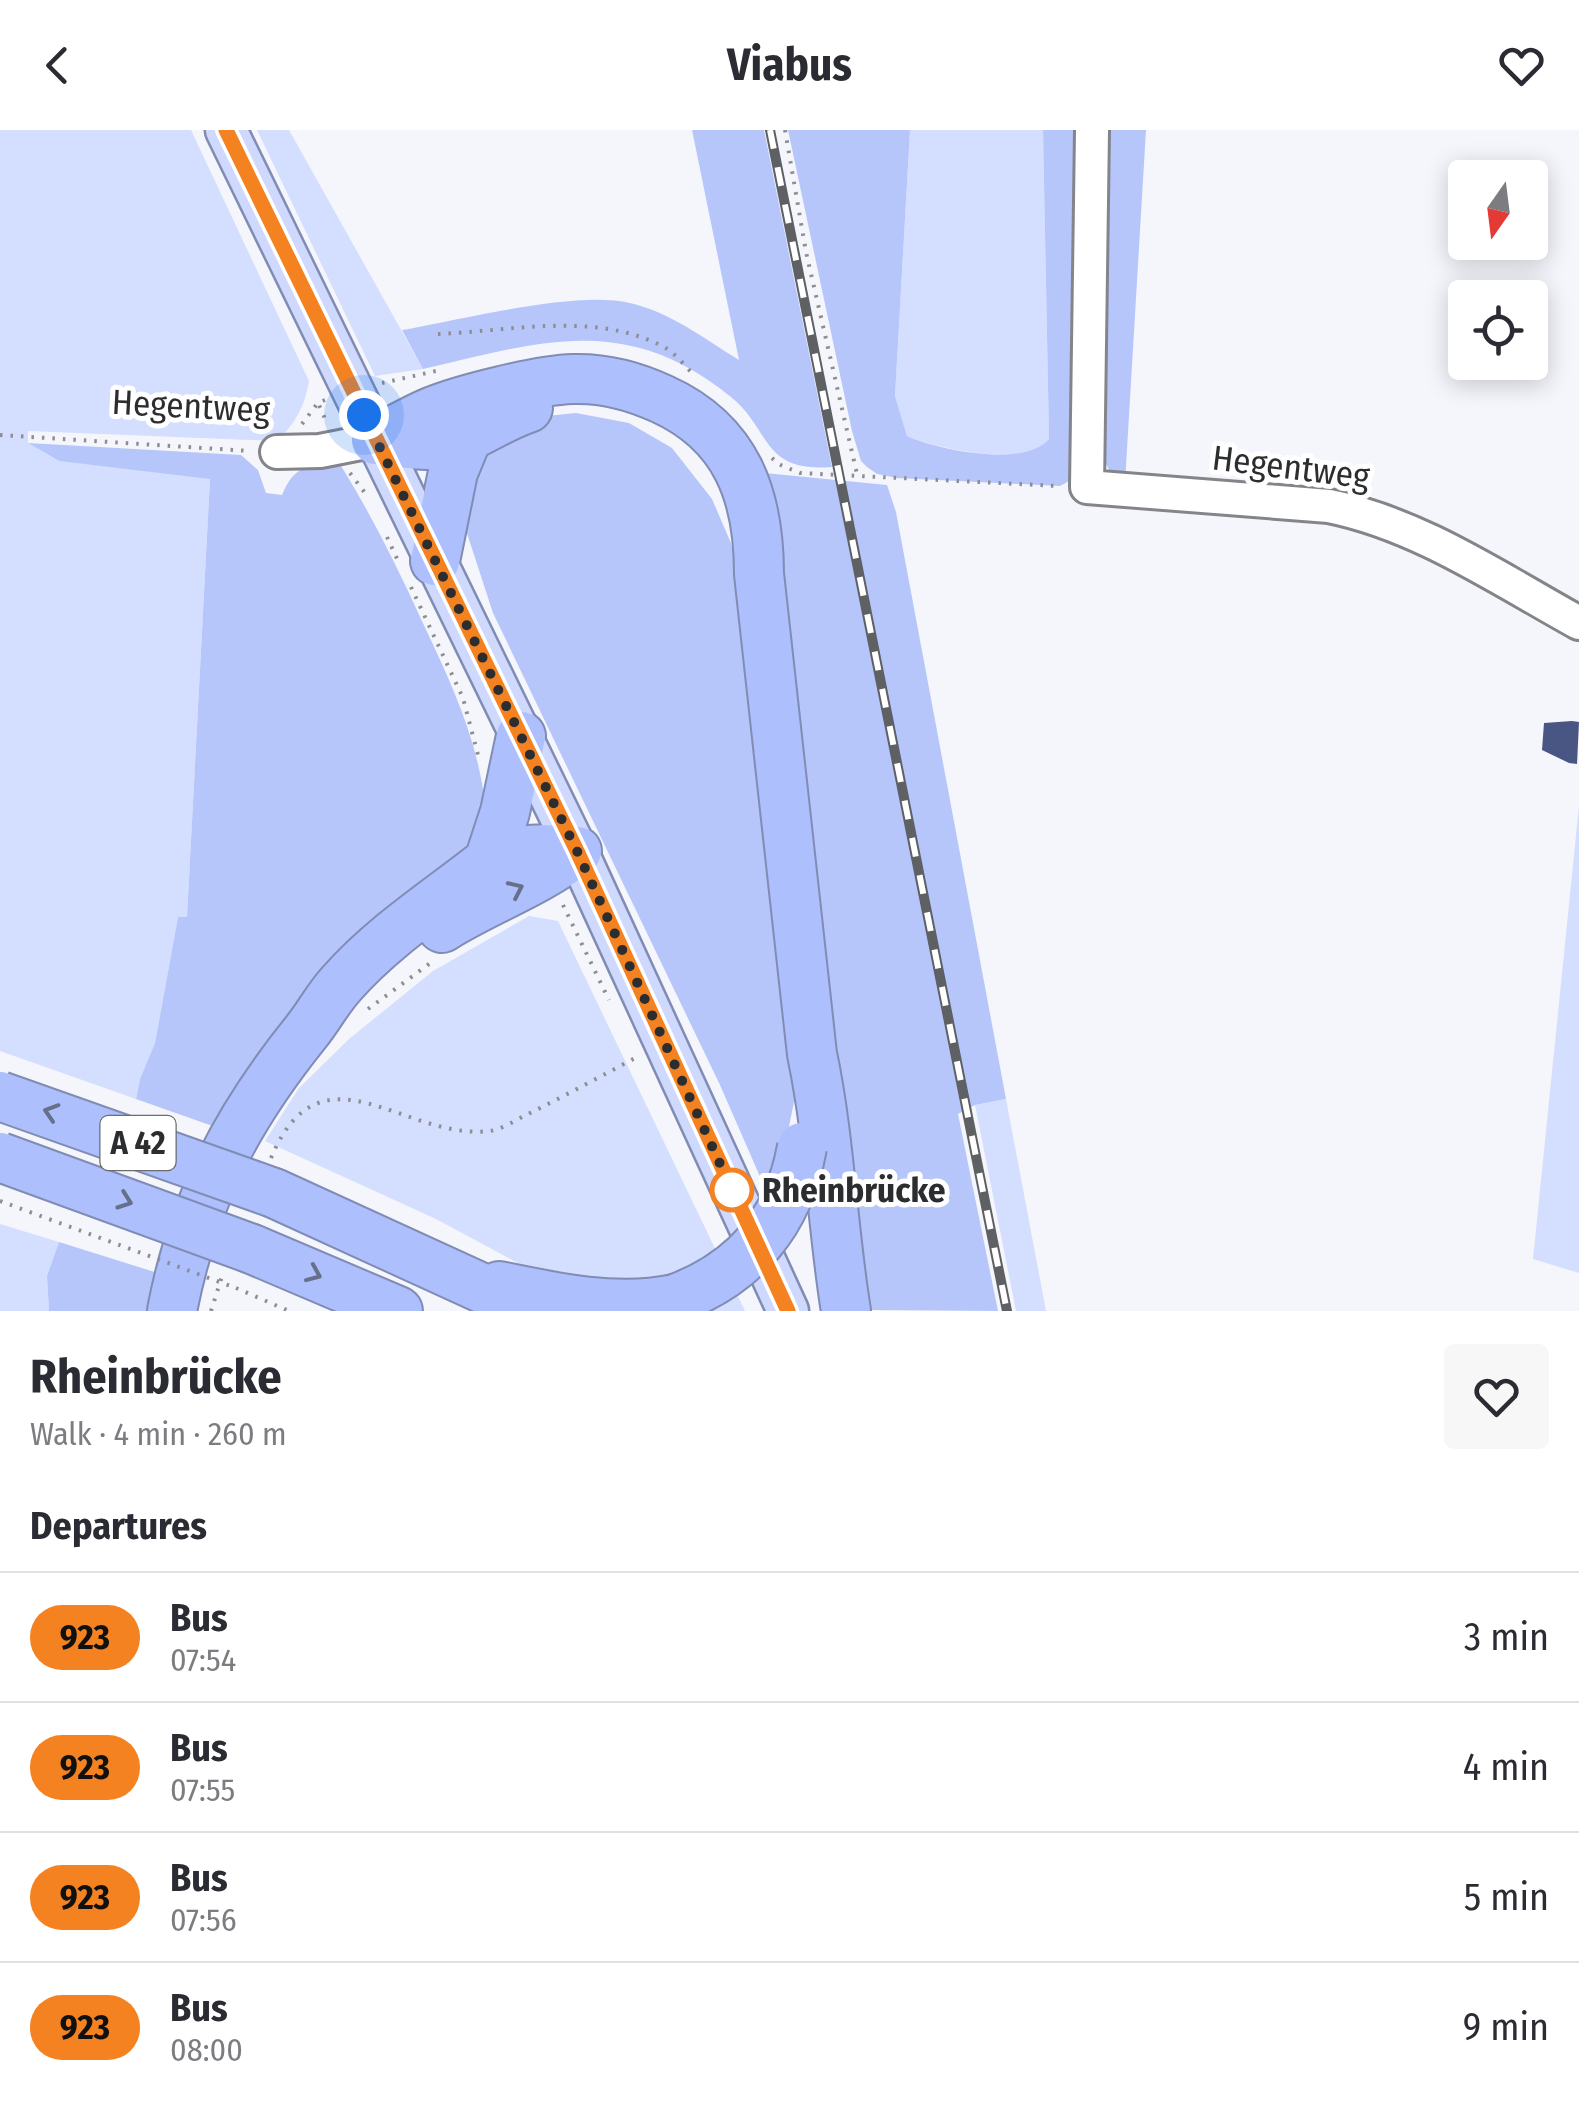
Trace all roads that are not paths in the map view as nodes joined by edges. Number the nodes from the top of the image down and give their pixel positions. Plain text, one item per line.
1 (226, 130) edge
2 (1092, 130) edge
3 (468, 438) junction
4 (357, 444) junction
5 (277, 452) road end
6 (414, 569) junction
7 (759, 574) junction
8 (1579, 623) edge
9 (521, 736) junction
10 (489, 861) junction
11 (559, 877) junction
12 (308, 1029) junction
13 (812, 1054) junction
14 (0, 1096) edge
15 (0, 1157) edge
16 (466, 1278) junction
17 (187, 1300) edge
18 (389, 1307) edge
19 (532, 1311) edge
20 (788, 1311) edge
21 (846, 1311) edge

1 - 4 main road
2 - 8 street, Hegentweg
3 - 4 highway
3 - 6 highway
3 - 7 highway
4 - 5 street, Hegentweg
4 - 6 main road
4 - 7 highway
6 - 9 main road
7 - 13 highway
9 - 10 highway
9 - 11 main road
10 - 11 highway
10 - 12 highway
12 -> 11 highway
11 - 20 main road
12 - 17 highway
13 - 16 highway, bridge
13 - 21 highway
16 -> 14 highway, A 42, bridge
15 -> 18 highway, A 42, bridge
16 - 19 highway, A 42

